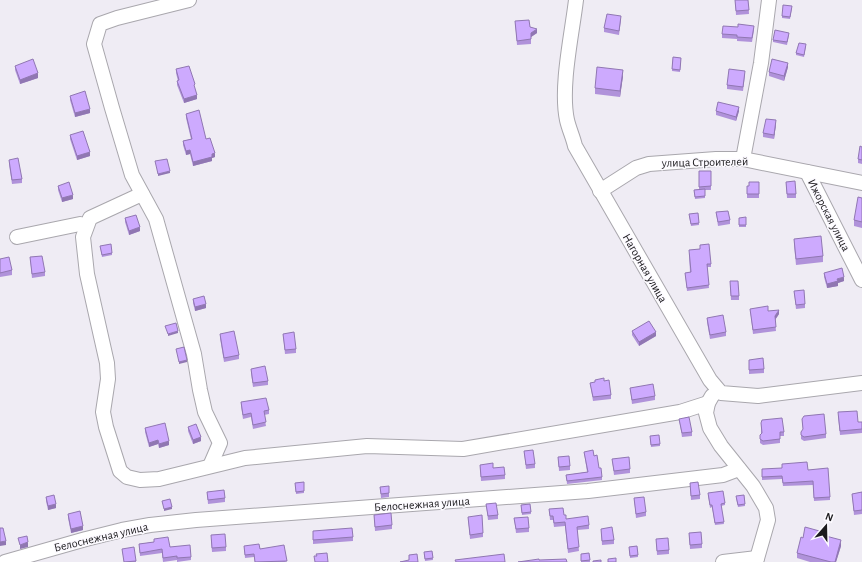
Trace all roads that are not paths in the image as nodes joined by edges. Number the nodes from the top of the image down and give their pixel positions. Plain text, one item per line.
1 (189, 0) edge
2 (576, 0) edge
3 (768, 0) edge
4 (743, 159) junction
5 (807, 172) junction
6 (862, 183) edge
7 (600, 191) junction
8 (142, 194) junction
9 (86, 226) junction
10 (17, 237) dead end
11 (862, 280) edge
12 (862, 383) edge
13 (720, 393) junction
14 (708, 403) junction
15 (220, 443) junction
16 (244, 458) junction
17 (210, 466) junction
18 (739, 469) junction
19 (757, 560) edge
20 (5, 562) edge
21 (723, 562) edge

1 - 8 street
2 - 7 street, Нагорная улица
3 - 4 street
4 - 5 street, улица Строителей
4 - 7 street, улица Строителей
5 - 6 street, улица Строителей
5 - 11 street, Ижорская улица
7 - 13 street, Нагорная улица
8 - 9 street
8 - 15 street
9 - 10 street
9 - 17 street
12 - 13 street
13 - 14 street
14 - 16 street
14 - 18 street
15 - 16 street
15 - 17 street
16 - 17 street
18 - 19 street
18 - 20 street, Белоснежная улица
19 - 21 street

